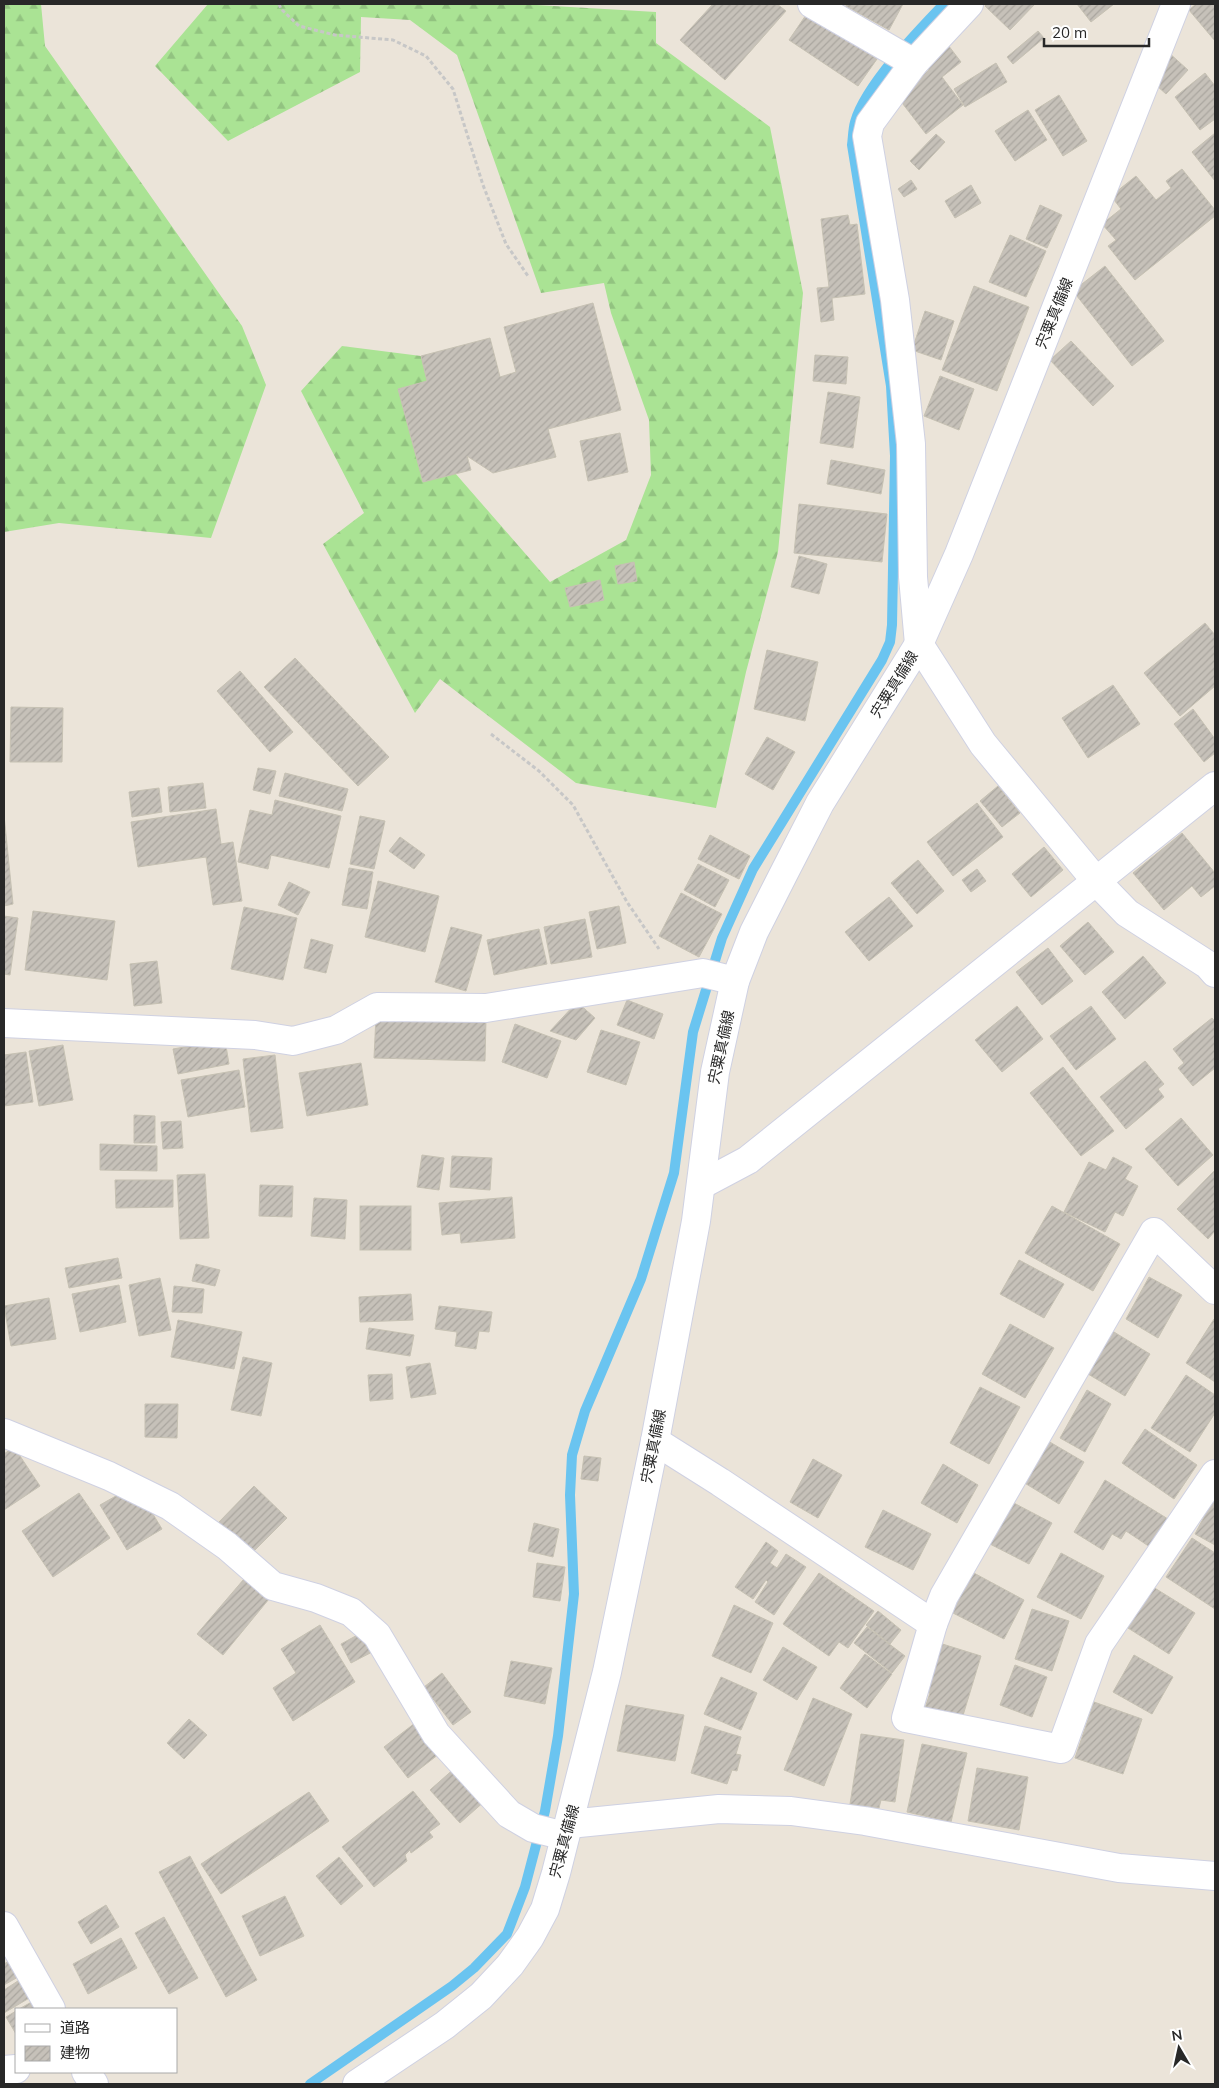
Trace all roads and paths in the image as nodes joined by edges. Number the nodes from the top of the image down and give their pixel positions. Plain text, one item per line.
1 (279, 4) edge
2 (812, 4) edge
3 (969, 4) edge
4 (1176, 4) edge
5 (903, 57) junction
6 (528, 276) dead end
7 (919, 644) junction
8 (492, 734) dead end
9 (1215, 786) edge
10 (1097, 882) junction
11 (1215, 973) edge
12 (709, 977) junction
13 (4, 1023) edge
14 (701, 1185) junction
15 (1215, 1290) edge
16 (4, 1432) edge
17 (654, 1441) junction
18 (1215, 1474) edge
19 (933, 1624) junction
20 (554, 1830) junction
21 (1215, 1876) edge
22 (4, 1926) edge
23 (50, 2008) edge
24 (87, 2073) edge
25 (94, 2084) edge
26 (357, 2084) edge

1 - 6 path
2 - 5 street
3 - 5 street
4 - 7 street, 宍粟真備線
5 - 7 street
7 - 10 street
7 - 12 street, 宍粟真備線
8 - 12 path
9 - 10 street
10 - 11 street
10 - 14 street
12 - 13 street
12 - 14 street, 宍粟真備線
14 - 17 street, 宍粟真備線
15 - 19 street
16 - 20 street
17 - 19 street
17 - 20 street, 宍粟真備線
18 - 19 street
20 - 21 street
20 - 26 street, 宍粟真備線
22 - 23 street
24 - 25 street

